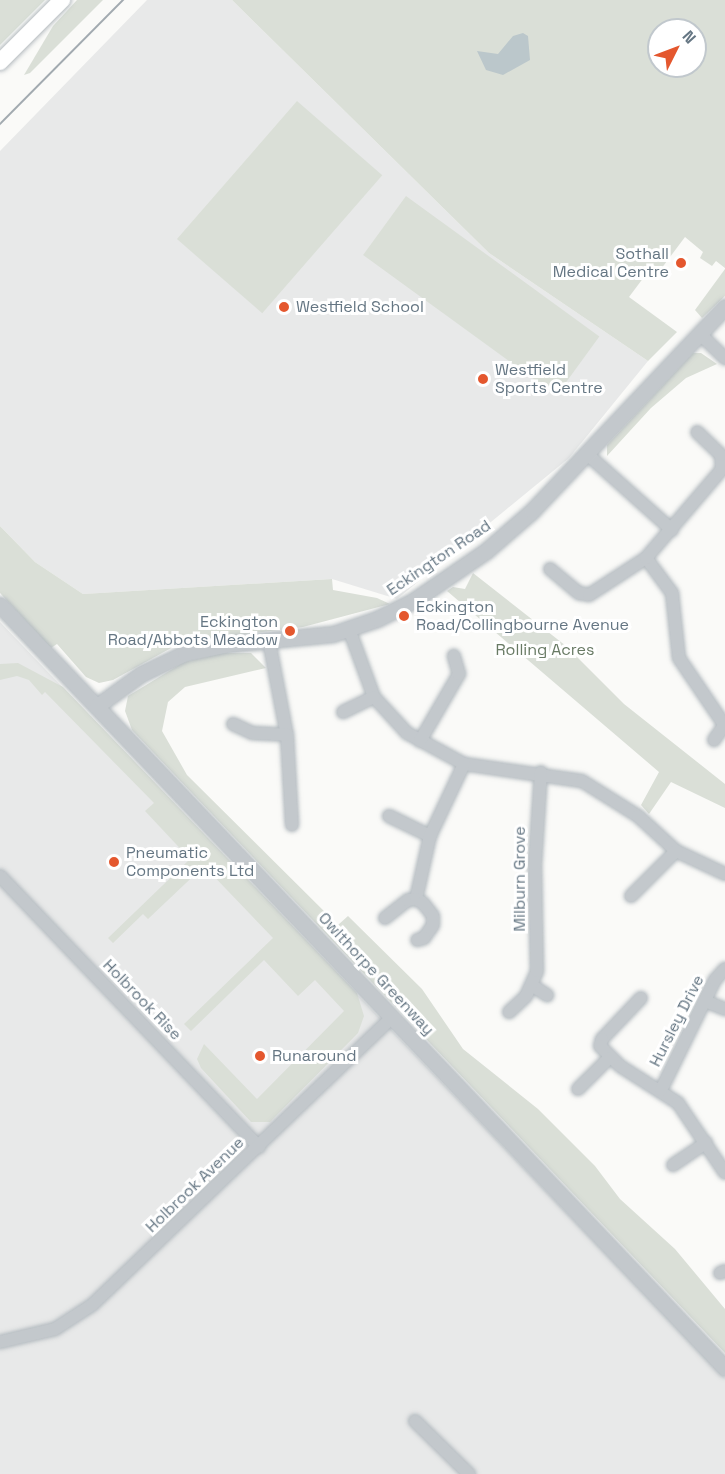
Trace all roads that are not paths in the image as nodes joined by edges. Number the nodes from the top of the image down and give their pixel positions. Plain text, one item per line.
1 (62, 0) edge
2 (0, 62) edge
3 (725, 308) edge
4 (700, 334) junction
5 (725, 358) edge
6 (697, 432) dead end
7 (587, 454) junction
8 (672, 530) junction
9 (646, 558) junction
10 (550, 569) dead end
11 (0, 606) edge
12 (350, 629) junction
13 (269, 641) junction
14 (454, 656) dead end
15 (374, 697) junction
16 (97, 706) junction
17 (343, 712) dead end
18 (233, 724) dead end
19 (724, 727) edge
20 (287, 735) junction
21 (714, 740) dead end
22 (420, 741) junction
23 (464, 764) junction
24 (541, 772) junction
25 (389, 816) dead end
26 (292, 825) dead end
27 (430, 836) junction
28 (676, 851) junction
29 (725, 874) edge
30 (0, 876) edge
31 (631, 896) dead end
32 (416, 899) junction
33 (385, 918) dead end
34 (417, 940) dead end
35 (725, 969) edge
36 (533, 986) junction
37 (547, 995) dead end
38 (641, 998) dead end
39 (705, 1001) junction
40 (725, 1009) edge
41 (509, 1012) dead end
42 (392, 1017) junction
43 (609, 1058) junction
44 (578, 1089) dead end
45 (661, 1090) junction
46 (706, 1143) junction
47 (260, 1147) junction
48 (673, 1165) dead end
49 (725, 1173) edge
50 (0, 1342) edge
51 (725, 1368) edge
52 (415, 1421) dead end
53 (469, 1474) edge

1 - 2 main road
3 - 4 street, Eckington Road
4 - 5 street
4 - 7 street, Eckington Road
6 - 8 street
7 - 8 street
7 - 12 street, Eckington Road
8 - 9 street
9 - 10 street
9 - 19 street
11 - 16 street, Owlthorpe Greenway
12 - 13 street, Eckington Road
12 - 15 street
13 - 16 street, Eckington Road
13 - 20 street
14 - 22 street
15 - 17 street
15 - 22 street
16 - 42 street, Owlthorpe Greenway
18 - 20 street
19 - 21 street
20 - 26 street
22 - 23 street
23 - 24 street
23 - 27 street
24 - 28 street
24 - 36 street, Milburn Grove
25 - 27 street
27 - 32 street
28 - 29 street
28 - 31 street
30 - 47 street, Holbrook Rise
32 - 33 street
32 - 34 street
35 - 39 street, Hursley Drive
36 - 37 street
36 - 41 street
38 - 43 street
39 - 40 street
39 - 45 street, Hursley Drive
42 - 47 street, Holbrook Avenue
42 - 51 street, Owlthorpe Greenway
43 - 44 street
43 - 45 street
45 - 46 street
46 - 48 street
46 - 49 street
47 - 50 street, Holbrook Avenue
52 - 53 street

